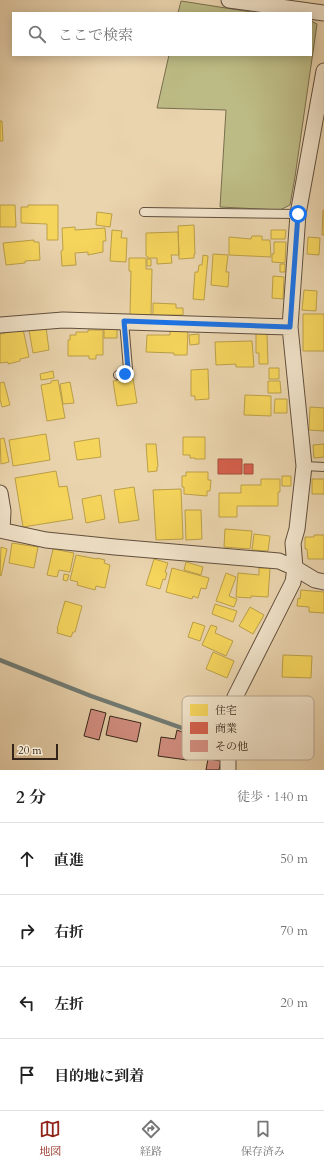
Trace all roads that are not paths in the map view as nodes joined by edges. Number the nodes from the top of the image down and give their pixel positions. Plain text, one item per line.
1 (229, 0) edge
2 (324, 13) edge
3 (324, 71) edge
4 (144, 212) dead end
5 (298, 214) junction
6 (124, 321) junction
7 (0, 325) edge
8 (290, 327) junction
9 (118, 375) dead end
10 (304, 466) junction
11 (324, 467) edge
12 (0, 493) edge
13 (1, 530) edge
14 (295, 568) junction
15 (324, 582) edge
16 (236, 696) edge

1 - 2 street
3 - 5 street
4 - 5 lane
5 - 8 street
6 - 7 street
6 - 8 street
6 - 9 lane
8 - 10 street
10 - 11 lane
10 - 14 street
12 - 13 street
13 - 14 street
14 - 15 street
14 - 16 street

